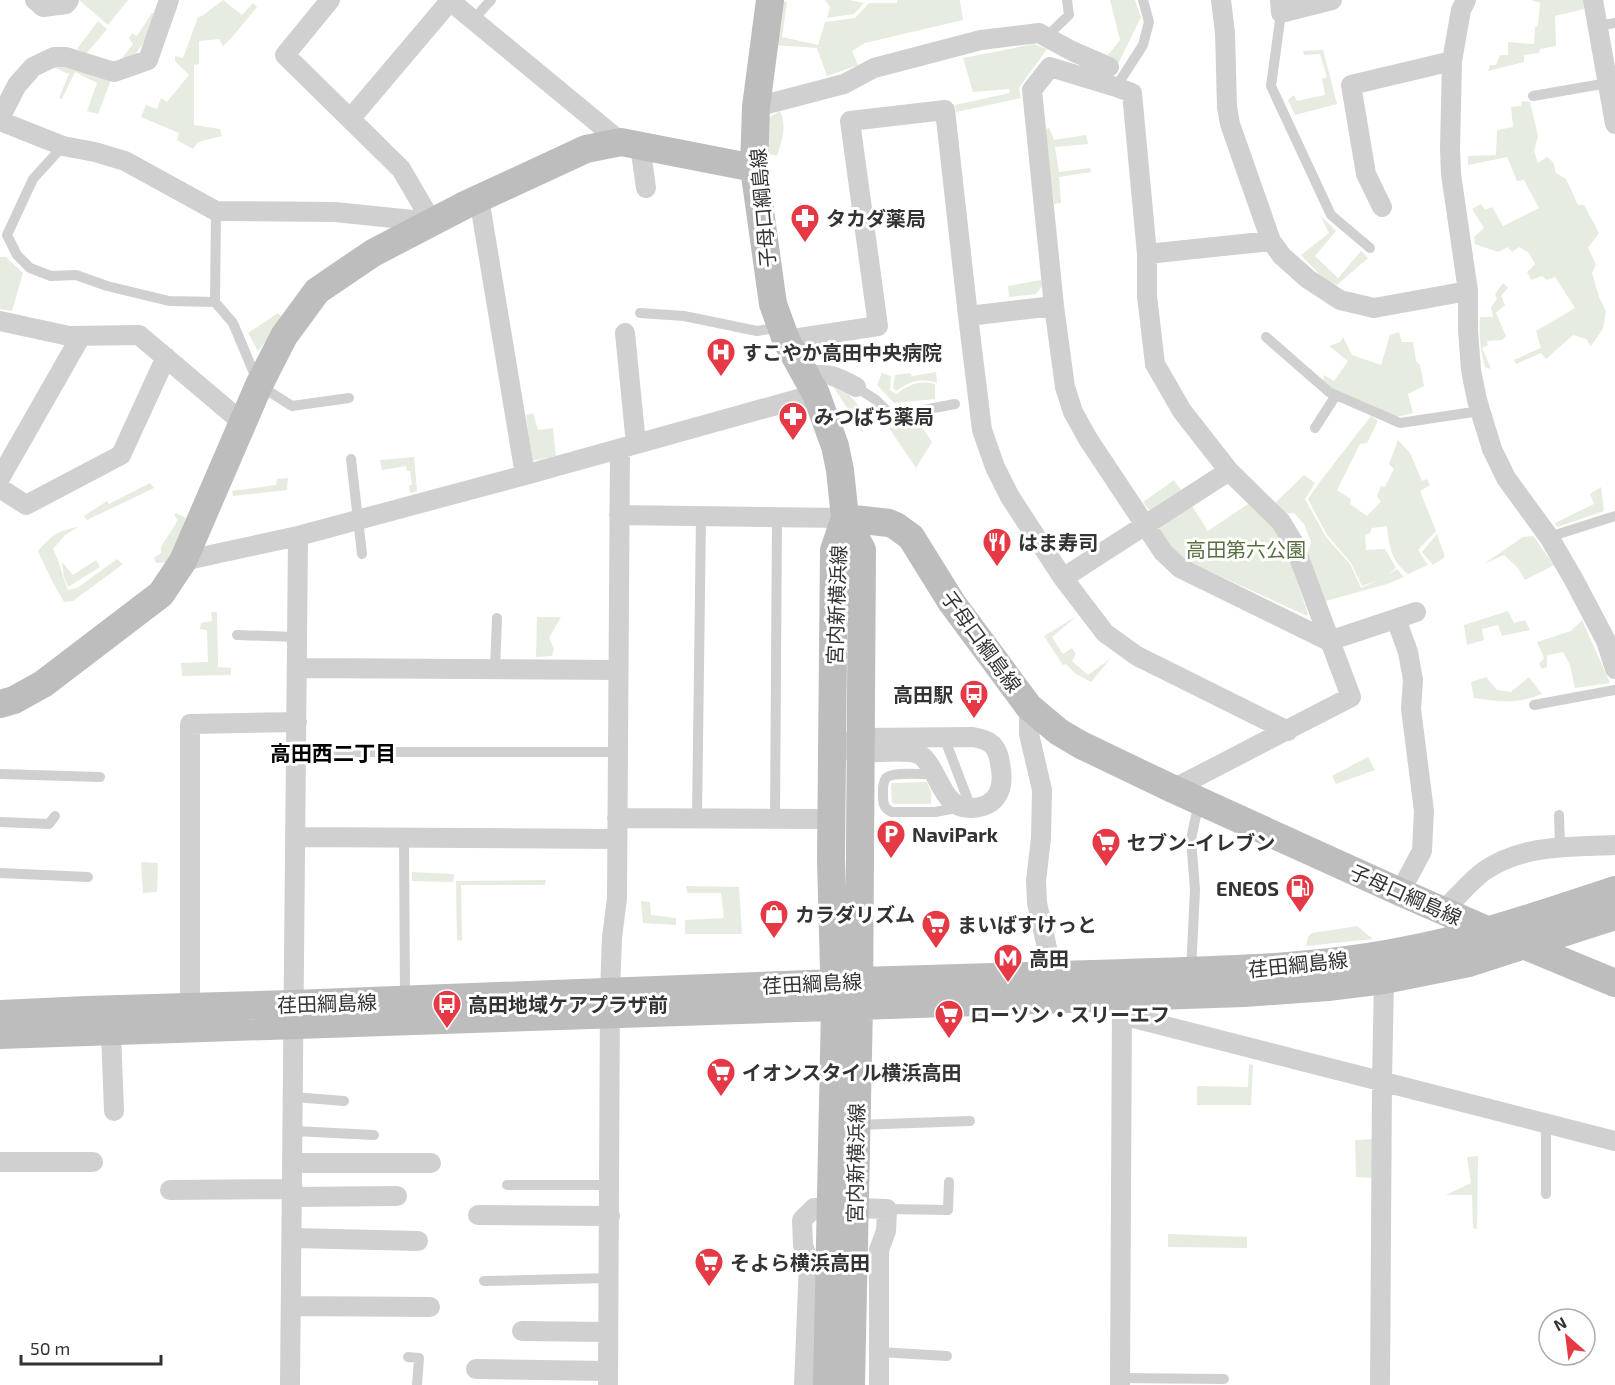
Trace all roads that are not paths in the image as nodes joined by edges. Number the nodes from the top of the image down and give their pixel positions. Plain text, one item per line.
1 (35, 0) edge
2 (69, 0) edge
3 (449, 0) edge
4 (490, 0) edge
5 (770, 0) edge
6 (1067, 0) edge
7 (1143, 0) edge
8 (1221, 0) edge
9 (1332, 0) edge
10 (1466, 0) edge
11 (1593, 0) edge
12 (168, 1) edge
13 (319, 4) edge
14 (1280, 7) edge
15 (473, 20) junction
16 (1606, 24) edge
17 (1046, 37) junction
18 (1452, 61) junction
19 (1109, 66) dead end
20 (1608, 83) junction
21 (1116, 87) junction
22 (1533, 96) dead end
23 (756, 107) junction
24 (351, 118) junction
25 (0, 119) edge
26 (1615, 119) edge
27 (631, 143) junction
28 (63, 146) junction
29 (754, 168) junction
30 (646, 188) dead end
31 (479, 198) junction
32 (1382, 207) dead end
33 (216, 212) junction
34 (432, 222) junction
35 (1271, 241) junction
36 (1370, 248) dead end
37 (1147, 254) junction
38 (1468, 291) junction
39 (215, 302) junction
40 (1054, 306) junction
41 (640, 313) dead end
42 (968, 316) junction
43 (0, 321) edge
44 (625, 333) dead end
45 (784, 333) junction
46 (81, 336) junction
47 (1266, 337) dead end
48 (166, 357) junction
49 (812, 385) junction
50 (259, 386) junction
51 (856, 387) joint
52 (1336, 395) junction
53 (350, 398) dead end
54 (954, 405) dead end
55 (1480, 411) junction
56 (243, 423) junction
57 (1315, 428) dead end
58 (628, 447) junction
59 (351, 459) dead end
60 (1229, 471) junction
61 (525, 475) junction
62 (0, 478) edge
63 (0, 488) edge
64 (619, 515) junction
65 (701, 516) junction
66 (1615, 516) edge
67 (777, 517) junction
68 (845, 518) junction
69 (358, 520) junction
70 (1146, 525) junction
71 (298, 536) junction
72 (1549, 537) junction
73 (362, 554) dead end
74 (183, 561) junction
75 (1063, 578) junction
76 (1416, 612) dead end
77 (497, 618) dead end
78 (1396, 619) junction
79 (237, 635) dead end
80 (297, 637) junction
81 (1610, 638) edge
82 (1329, 642) junction
83 (297, 668) junction
84 (495, 669) junction
85 (1615, 669) edge
86 (618, 670) junction
87 (1615, 690) edge
88 (0, 704) edge
89 (1534, 705) dead end
90 (1029, 707) junction
91 (297, 722) junction
92 (1288, 731) junction
93 (944, 737) junction
94 (861, 745) junction
95 (832, 747) junction
96 (297, 752) junction
97 (617, 752) junction
98 (932, 772) junction
99 (0, 774) edge
100 (100, 777) dead end
101 (1173, 789) junction
102 (1199, 801) junction
103 (966, 808) junction
104 (1559, 814) dead end
105 (55, 816) dead end
106 (617, 818) junction
107 (698, 818) junction
108 (775, 818) junction
109 (832, 819) junction
110 (0, 822) edge
111 (297, 837) junction
112 (404, 838) junction
113 (617, 839) junction
114 (1615, 845) edge
115 (1560, 847) junction
116 (0, 873) edge
117 (88, 877) dead end
118 (1615, 890) edge
119 (1400, 892) junction
120 (1443, 910) junction
121 (1615, 916) edge
122 (1487, 930) junction
123 (1524, 945) junction
124 (1191, 971) junction
125 (1053, 975) junction
126 (1384, 980) junction
127 (1615, 983) edge
128 (847, 994) junction
129 (405, 1000) junction
130 (610, 1003) junction
131 (1122, 1006) junction
132 (190, 1008) junction
133 (0, 1014) edge
134 (294, 1015) junction
135 (111, 1032) junction
136 (0, 1035) edge
137 (1382, 1082) junction
138 (294, 1097) junction
139 (344, 1101) dead end
140 (114, 1111) dead end
141 (970, 1121) dead end
142 (1546, 1123) junction
143 (856, 1125) junction
144 (294, 1131) junction
145 (374, 1135) dead end
146 (1615, 1141) edge
147 (0, 1162) edge
148 (93, 1162) dead end
149 (294, 1163) junction
150 (431, 1164) dead end
151 (949, 1182) dead end
152 (507, 1185) dead end
153 (610, 1185) junction
154 (170, 1190) dead end
155 (293, 1193) junction
156 (1546, 1194) dead end
157 (397, 1196) dead end
158 (843, 1208) junction
159 (887, 1209) junction
160 (478, 1215) dead end
161 (610, 1216) junction
162 (292, 1238) junction
163 (418, 1241) dead end
164 (610, 1278) junction
165 (484, 1281) dead end
166 (292, 1306) junction
167 (430, 1306) dead end
168 (522, 1331) dead end
169 (608, 1332) junction
170 (879, 1352) junction
171 (947, 1356) dead end
172 (408, 1357) dead end
173 (476, 1369) dead end
174 (608, 1378) edge
175 (1224, 1378) dead end
176 (1120, 1381) edge
177 (291, 1385) edge
178 (417, 1385) edge
179 (804, 1385) edge
180 (827, 1385) edge
181 (850, 1385) edge
182 (879, 1385) edge
183 (1380, 1385) edge

1 - 2 street
3 - 15 street
3 - 24 street
4 - 15 lane
5 - 23 main road, 子母口綱島線
6 - 17 lane
7 - 21 lane
8 - 35 street
9 - 14 street
10 - 18 street
11 - 16 street
12 - 25 street
13 - 24 street
14 - 36 lane
15 - 27 street
16 - 20 street
17 - 19 street
17 - 23 street
18 - 32 street
18 - 38 street
20 - 22 lane
20 - 26 street
21 - 37 street
21 - 40 street
23 - 29 main road, 子母口綱島線
24 - 34 street
25 - 28 street
27 - 29 main road
27 - 30 street
27 - 31 main road
28 - 33 street
28 - 39 lane
29 - 45 main road, 子母口綱島線
31 - 34 main road
31 - 61 street
33 - 34 street
33 - 39 lane
34 - 50 main road
35 - 37 street
35 - 38 street
37 - 60 street
38 - 55 street
39 - 50 lane
40 - 42 street
40 - 70 street
41 - 45 lane
42 - 45 street
42 - 75 street
43 - 46 street
44 - 58 street
45 - 49 main road, 子母口綱島線
46 - 48 street
46 - 62 street
47 - 52 lane
48 - 56 street
48 - 63 street
49 - 51 street
49 - 58 street
49 - 68 main road, 子母口綱島線
50 - 53 lane
50 - 56 main road
51 - 54 lane
52 - 55 lane
52 - 57 lane
55 - 72 street
56 - 74 main road
58 - 61 street
58 - 64 street
59 - 69 lane
60 - 70 street
60 - 82 street
61 - 69 street
64 - 65 street
64 - 86 street
65 - 67 street
65 - 107 lane
66 - 72 lane
67 - 68 street
67 - 108 lane
68 - 90 main road, 子母口綱島線
68 - 94 main road, 宮内新横浜線
68 - 95 main road, 宮内新横浜線
69 - 71 street
69 - 73 lane
70 - 75 street
70 - 82 street
71 - 74 street
71 - 80 street
72 - 81 street
74 - 88 main road
75 - 92 street
76 - 78 street
77 - 84 lane
78 - 82 street
78 - 119 street
79 - 80 lane
80 - 83 street
81 - 85 street
82 - 92 street
83 - 84 street
83 - 91 street
84 - 86 street
86 - 97 street
87 - 89 lane
90 - 101 main road, 子母口綱島線
90 - 125 street
91 - 96 street
91 - 132 street
92 - 101 street
93 - 94 street
93 - 98 street
93 - 103 lane
93 - 103 street
94 - 95 street
94 - 98 street
94 - 128 main road, 宮内新横浜線
95 - 109 main road, 宮内新横浜線
96 - 97 lane
96 - 111 street
97 - 106 street
98 - 103 street
98 - 103 lane
99 - 100 lane
101 - 102 main road, 子母口綱島線
102 - 119 main road, 子母口綱島線
102 - 124 lane
104 - 115 lane
105 - 110 lane
106 - 107 street
106 - 113 street
107 - 108 street
108 - 109 street
109 - 128 main road, 宮内新横浜線
111 - 112 street
111 - 134 street
112 - 113 street
112 - 129 lane
113 - 130 street
114 - 115 street
115 - 120 street
116 - 117 lane
118 - 122 main road, 荏田綱島線
119 - 120 main road, 子母口綱島線
120 - 122 main road, 子母口綱島線
121 - 123 main road, 荏田綱島線
122 - 123 main road, 子母口綱島線
122 - 124 main road, 荏田綱島線
123 - 126 main road, 荏田綱島線
123 - 127 main road, 子母口綱島線
124 - 125 main road, 荏田綱島線
125 - 128 main road, 荏田綱島線
126 - 131 main road, 荏田綱島線
126 - 137 street
128 - 130 main road, 荏田綱島線
128 - 131 main road, 荏田綱島線
128 - 143 main road, 宮内新横浜線
128 - 158 main road, 宮内新横浜線
129 - 130 main road, 荏田綱島線
129 - 134 main road, 荏田綱島線
130 - 134 main road, 荏田綱島線
130 - 153 street
131 - 137 street
131 - 176 street
132 - 133 main road, 荏田綱島線
132 - 134 main road, 荏田綱島線
134 - 135 main road, 荏田綱島線
134 - 138 street
135 - 136 main road, 荏田綱島線
135 - 140 street
137 - 142 street
137 - 183 street
138 - 139 lane
138 - 144 street
141 - 143 lane
142 - 146 street
142 - 156 lane
143 - 158 main road, 宮内新横浜線
144 - 145 lane
144 - 149 street
147 - 148 street
149 - 150 street
149 - 155 street
151 - 159 lane
152 - 153 lane
153 - 161 street
154 - 155 street
155 - 157 street
155 - 162 street
158 - 159 street
158 - 179 street
158 - 180 main road, 宮内新横浜線
158 - 181 main road, 宮内新横浜線
159 - 170 street
160 - 161 street
161 - 164 street
162 - 163 street
162 - 166 street
164 - 165 lane
164 - 169 street
166 - 167 street
166 - 177 street
168 - 169 street
169 - 174 street
170 - 171 lane
170 - 182 street
172 - 178 lane
173 - 174 street
175 - 176 lane

